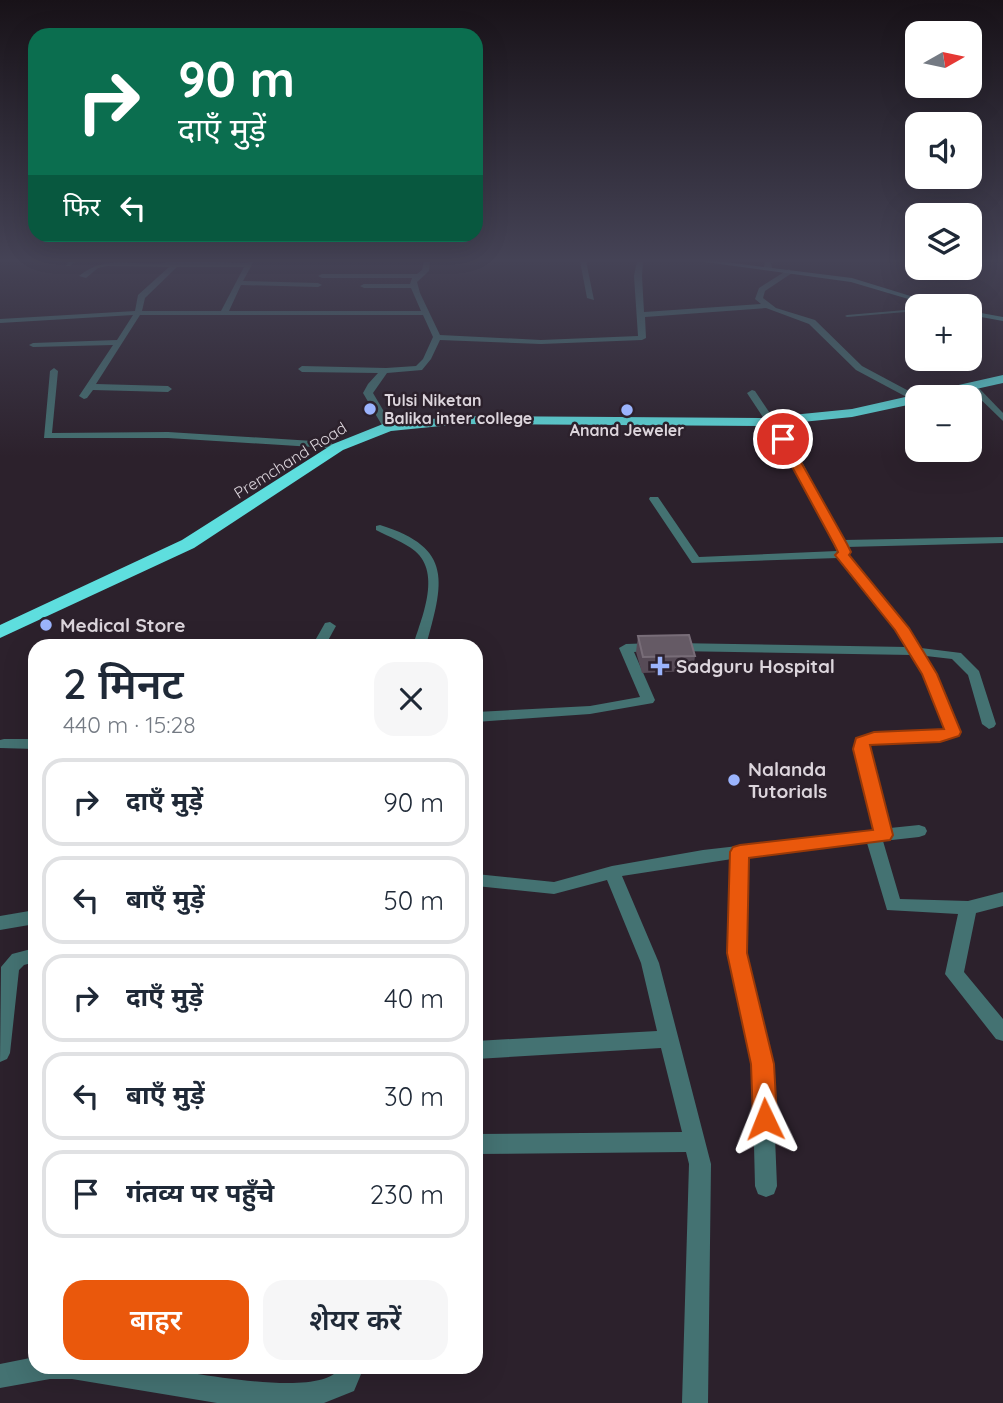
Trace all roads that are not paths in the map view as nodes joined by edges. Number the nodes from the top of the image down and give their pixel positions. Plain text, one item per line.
1 (129, 326) edge
2 (433, 326) edge
3 (642, 326) edge
4 (817, 326) edge
5 (437, 337) junction
6 (119, 342) junction
7 (33, 345) dead end
8 (302, 369) dead end
9 (54, 371) dead end
10 (387, 371) junction
11 (1003, 379) edge
12 (976, 385) edge
13 (168, 388) dead end
14 (752, 393) dead end
15 (905, 393) edge
16 (982, 396) edge
17 (905, 402) edge
18 (768, 418) junction
19 (1003, 418) edge
20 (386, 425) junction
21 (329, 445) junction
22 (654, 499) dead end
23 (380, 528) dead end
24 (1003, 540) edge
25 (841, 550) junction
26 (0, 625) edge
27 (330, 626) dead end
28 (0, 632) edge
29 (322, 639) edge
30 (421, 639) edge
31 (915, 651) junction
32 (483, 717) edge
33 (989, 724) dead end
34 (28, 745) edge
35 (1, 748) edge
36 (919, 831) dead end
37 (878, 836) junction
38 (740, 852) junction
39 (612, 872) junction
40 (483, 881) edge
41 (1003, 899) edge
42 (968, 908) junction
43 (28, 918) edge
44 (0, 923) edge
45 (28, 957) edge
46 (1003, 1033) edge
47 (669, 1039) junction
48 (483, 1051) edge
49 (0, 1053) edge
50 (695, 1142) junction
51 (483, 1144) edge
52 (766, 1186) dead end
53 (28, 1371) edge
54 (115, 1374) edge
55 (348, 1374) edge
56 (0, 1376) edge
57 (695, 1403) edge

1 - 6 street
2 - 5 street
3 - 5 street
4 - 15 street
5 - 10 street
6 - 7 street
6 - 13 street
8 - 10 street
9 - 21 street
10 - 20 street
11 - 12 highway
14 - 18 street
16 - 19 street
17 - 18 highway, Premchand Road
18 - 20 highway, Premchand Road
18 - 25 street
20 - 21 highway, Premchand Road
20 - 28 highway, Premchand Road
21 - 26 highway, Premchand Road
22 - 25 street
23 - 30 street
24 - 25 street
25 - 31 street
27 - 29 street
31 - 32 street
31 - 33 street
31 - 37 street
34 - 35 street
36 - 37 street
37 - 38 street
37 - 42 street
38 - 39 street
38 - 52 street
39 - 40 street
39 - 47 street
41 - 42 street
42 - 46 street
43 - 44 street
45 - 49 street
47 - 48 street
47 - 50 street
50 - 51 street
50 - 57 street
53 - 56 street
54 - 55 street

